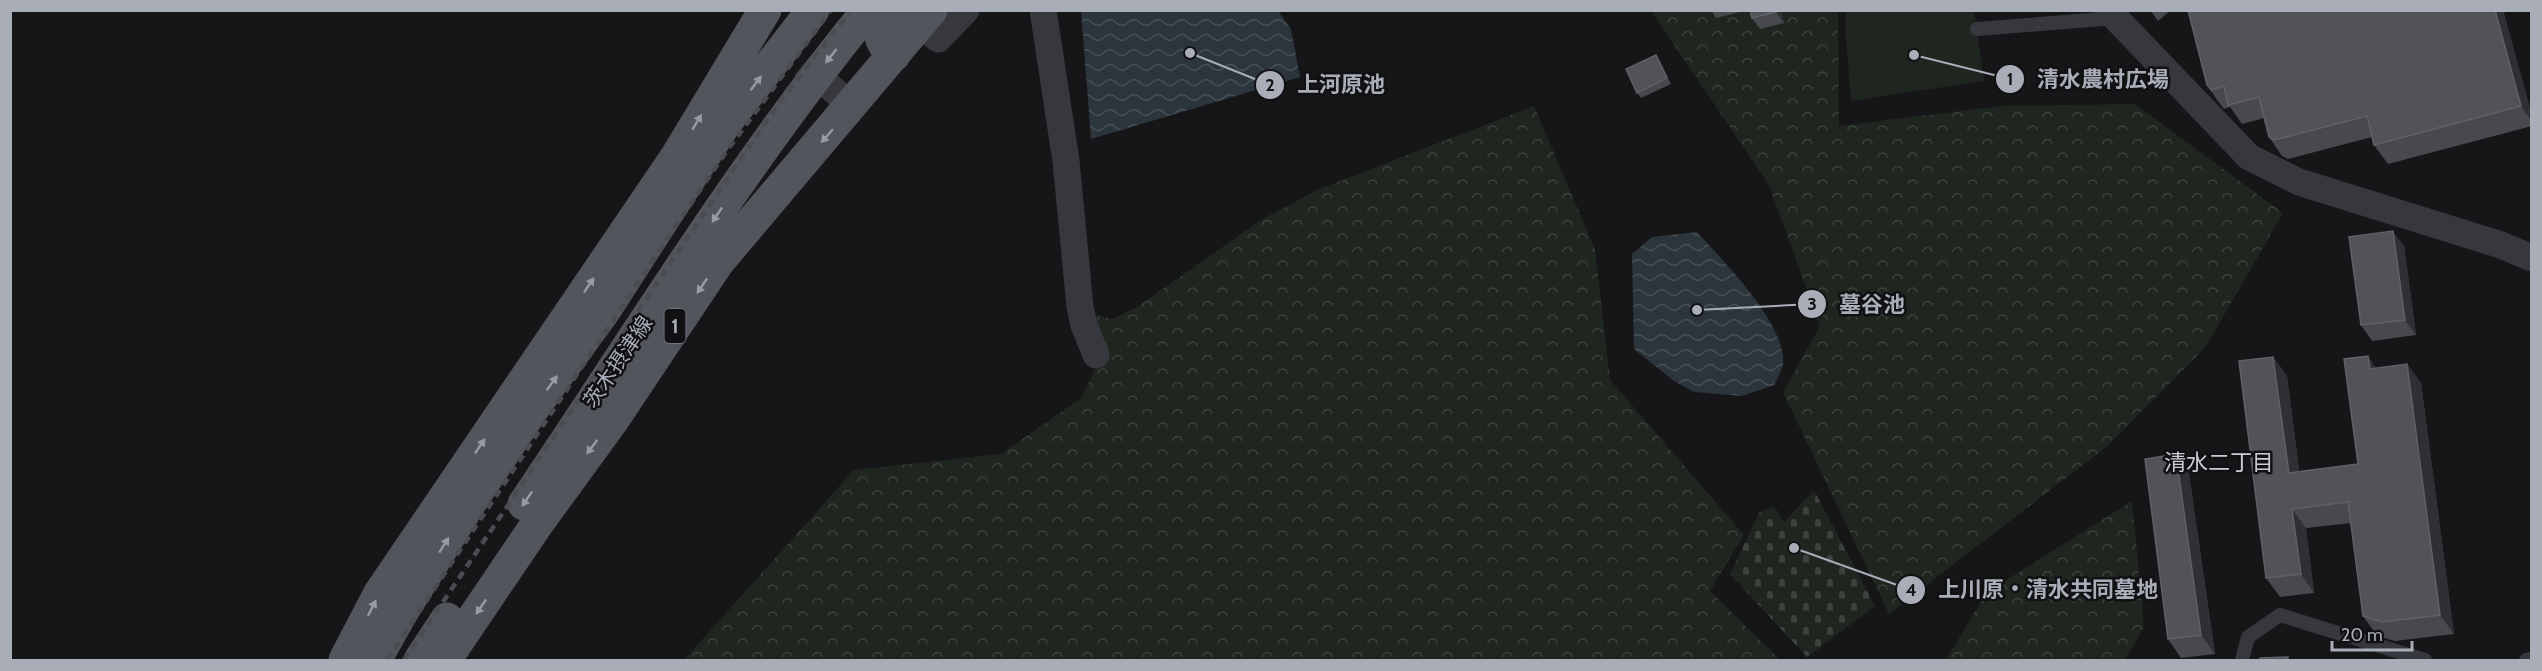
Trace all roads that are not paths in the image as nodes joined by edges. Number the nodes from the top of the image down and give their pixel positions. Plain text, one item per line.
1 (813, 10) edge
2 (868, 10) edge
3 (966, 10) edge
4 (1043, 10) edge
5 (2111, 14) edge
6 (917, 15) edge
7 (765, 24) edge
8 (1977, 29) dead end
9 (2532, 258) edge
10 (1096, 355) dead end
11 (402, 612) junction
12 (2532, 659) edge
13 (345, 660) edge
14 (363, 660) edge
15 (375, 660) edge
16 (420, 660) edge
17 (445, 660) edge
18 (2242, 660) edge
19 (2425, 660) edge
20 (2526, 660) edge

11 -> 1 main road, 茨木摂津線
2 -> 16 main road, 茨木摂津線 / 1
3 - 6 street
4 - 10 street
5 - 8 lane
5 - 9 street
6 -> 17 main road, 1
13 -> 7 main road
11 - 14 main road
11 - 15 main road, 茨木摂津線
12 - 20 lane
18 - 19 lane

